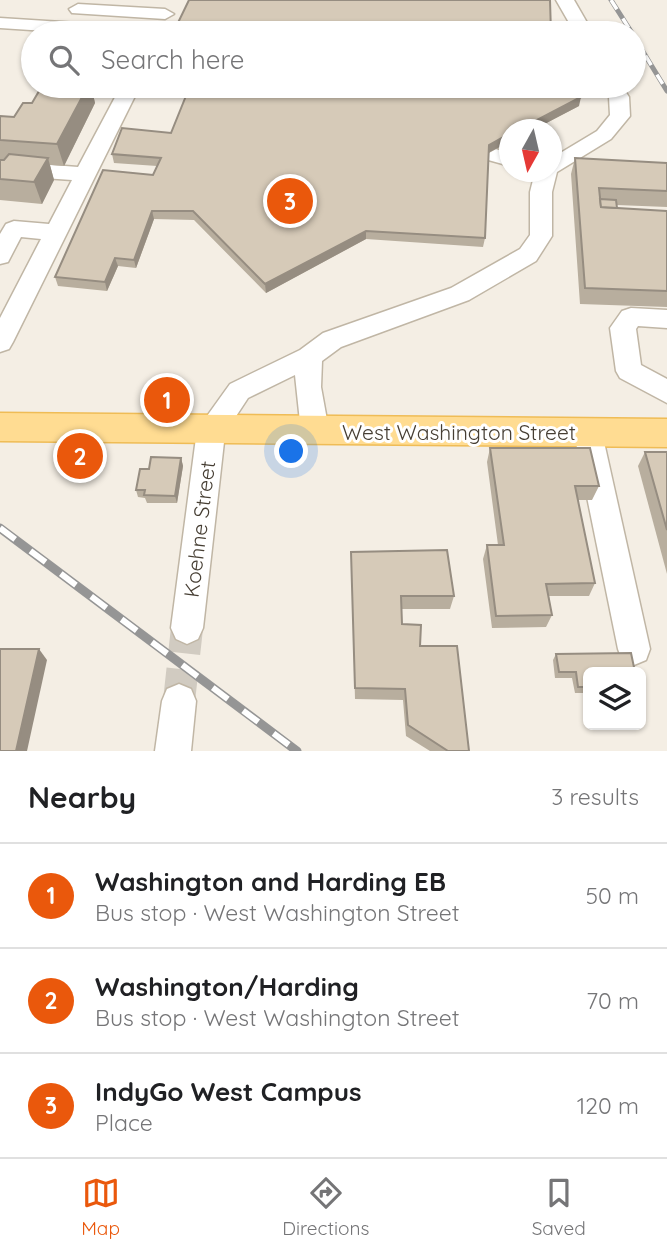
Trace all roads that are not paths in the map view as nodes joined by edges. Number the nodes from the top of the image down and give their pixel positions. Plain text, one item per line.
1 (565, 0) edge
2 (168, 7) edge
3 (78, 9) dead end
4 (577, 21) edge
5 (0, 23) edge
6 (21, 24) edge
7 (124, 98) edge
8 (619, 98) edge
9 (488, 153) edge
10 (499, 157) edge
11 (562, 160) edge
12 (0, 168) edge
13 (86, 174) junction
14 (544, 182) edge
15 (55, 232) junction
16 (0, 256) edge
17 (0, 273) edge
18 (33, 276) junction
19 (667, 319) edge
20 (0, 342) edge
21 (309, 356) junction
22 (667, 391) edge
23 (0, 427) edge
24 (211, 430) junction
25 (315, 430) junction
26 (588, 433) junction
27 (667, 433) edge
28 (187, 628) tunnel mouth
29 (634, 649) dead end
30 (179, 701) tunnel mouth
31 (173, 751) edge

1 - 4 street
2 - 3 street
5 - 6 lane
7 - 13 street
8 - 11 street
9 - 10 street
12 - 13 street
13 - 15 street
14 - 21 street
15 - 16 street
15 - 18 street
17 - 18 street
18 - 20 street
19 - 22 street
21 - 24 street
21 - 25 street
23 - 24 main road, West Washington Street
24 - 25 main road, West Washington Street
24 - 28 street, Koehne Street
25 - 26 main road, West Washington Street
26 - 27 main road, West Washington Street
26 - 29 street
30 - 31 street

